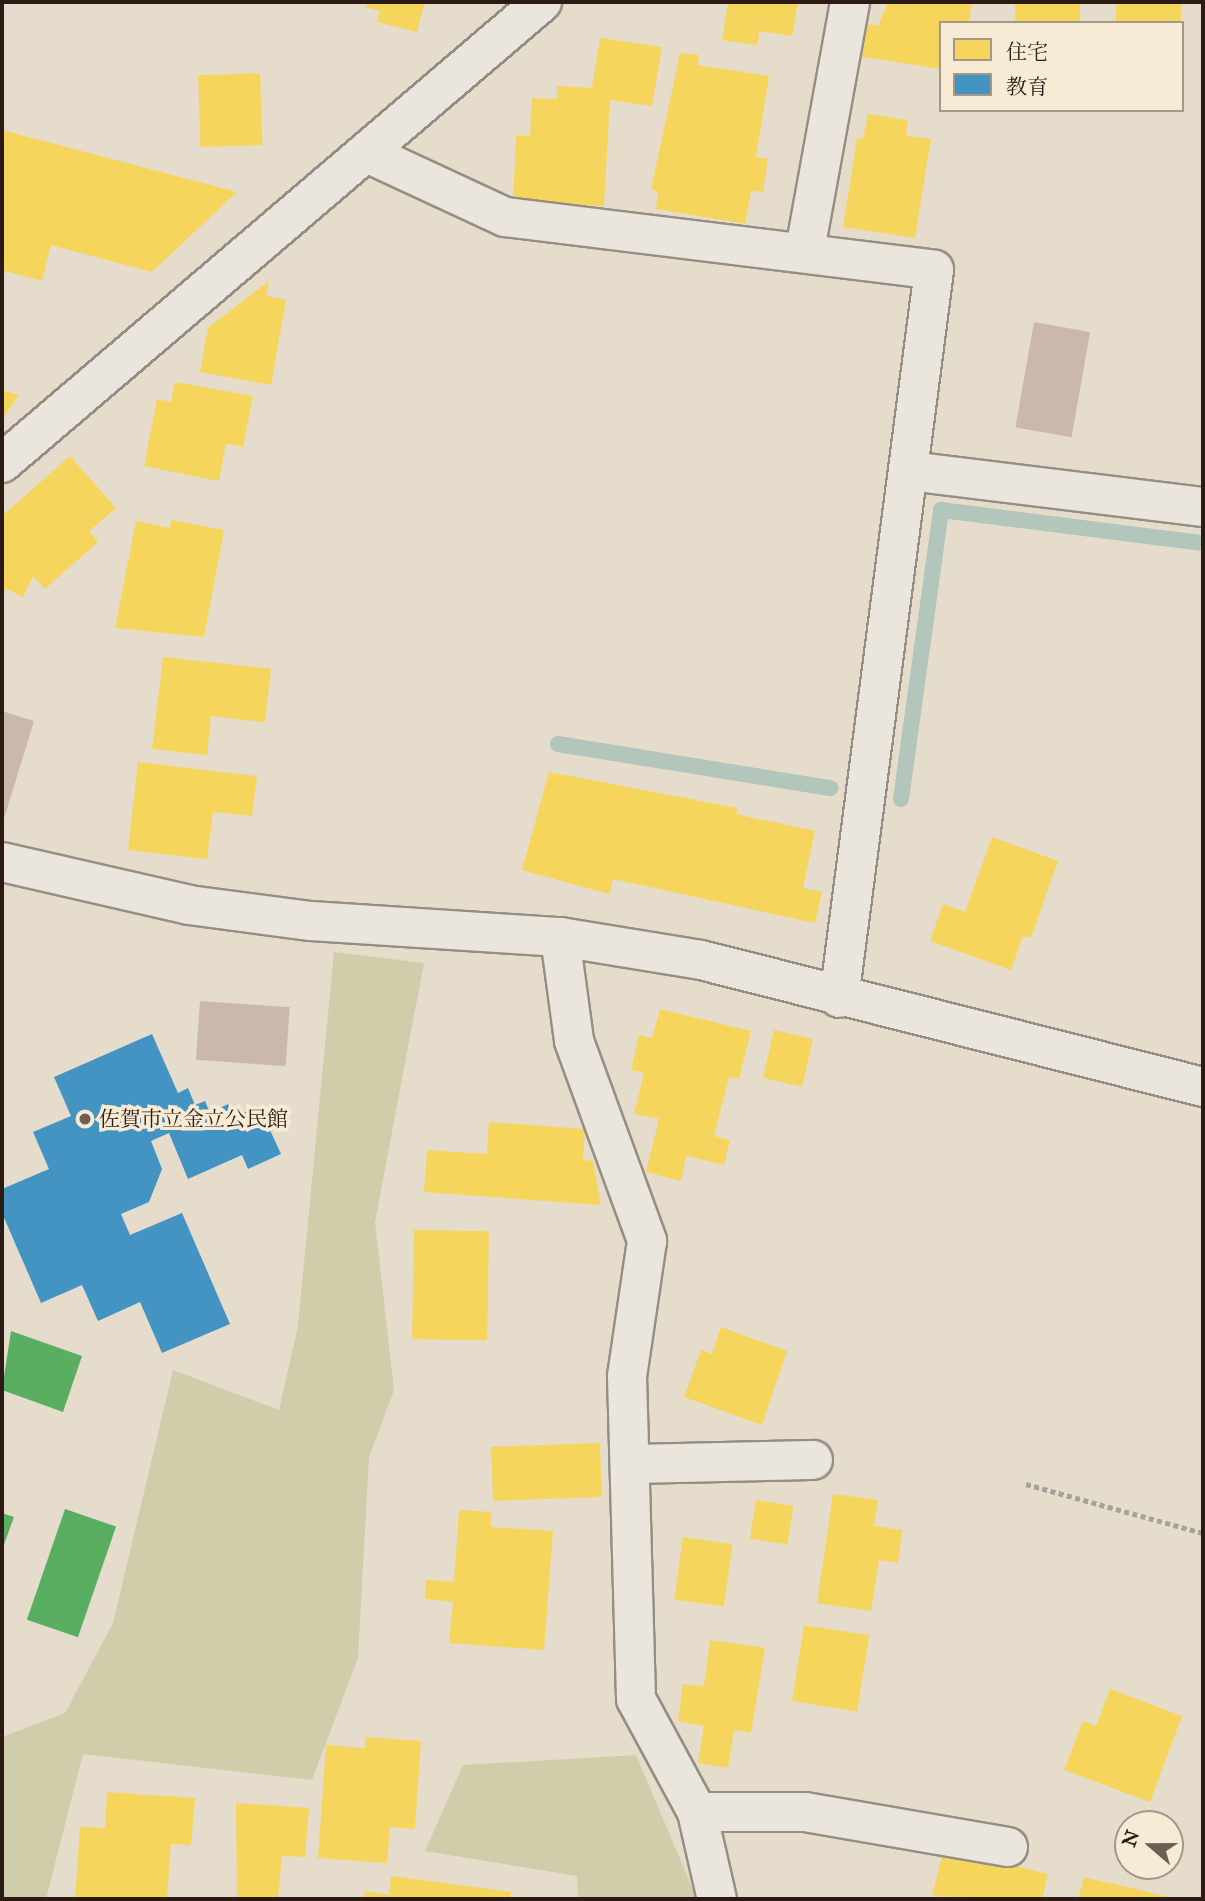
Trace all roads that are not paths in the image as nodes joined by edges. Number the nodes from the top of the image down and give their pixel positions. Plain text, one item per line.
1 (542, 2) edge
2 (849, 2) edge
3 (367, 153) junction
4 (805, 250) junction
5 (2, 463) edge
6 (909, 471) junction
7 (1203, 507) edge
8 (2, 862) edge
9 (560, 937) junction
10 (839, 998) junction
11 (1203, 1087) edge
12 (813, 1461) dead end
13 (631, 1464) junction
14 (697, 1812) junction
15 (1008, 1847) dead end
16 (717, 1899) edge

1 - 3 street
2 - 4 street
3 - 4 street
3 - 5 street
4 - 6 street
6 - 7 street
6 - 10 street
8 - 9 street
9 - 10 street
9 - 13 street
10 - 11 street
12 - 13 street
13 - 14 street
14 - 15 street
14 - 16 street

